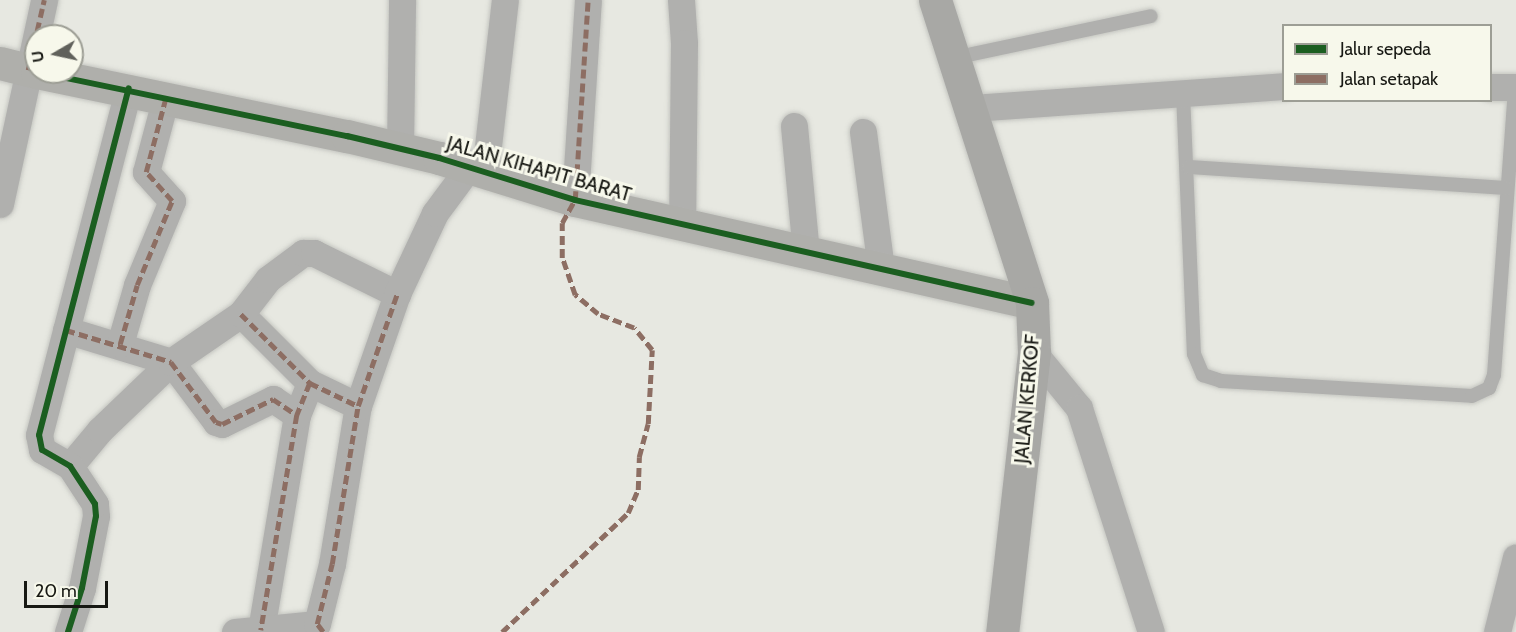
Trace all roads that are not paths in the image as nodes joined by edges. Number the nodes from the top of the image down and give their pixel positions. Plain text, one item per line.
1 (44, 0) edge
2 (402, 0) edge
3 (505, 0) edge
4 (588, 0) edge
5 (681, 0) edge
6 (935, 0) edge
7 (1151, 16) dead end
8 (37, 24) edge
9 (954, 58) junction
10 (24, 74) edge
11 (84, 80) edge
12 (1282, 86) edge
13 (1492, 87) edge
14 (1516, 87) edge
15 (129, 88) junction
16 (1183, 93) junction
17 (166, 97) junction
18 (971, 108) junction
19 (794, 126) dead end
20 (863, 132) dead end
21 (400, 150) junction
22 (1189, 167) junction
23 (477, 170) junction
24 (1506, 188) junction
25 (575, 200) junction
26 (0, 204) edge
27 (682, 223) junction
28 (806, 253) junction
29 (881, 269) junction
30 (397, 294) junction
31 (1032, 303) junction
32 (241, 314) junction
33 (66, 330) junction
34 (120, 344) junction
35 (1034, 353) junction
36 (171, 362) junction
37 (310, 383) junction
38 (358, 406) junction
39 (297, 416) junction
40 (70, 466) junction
41 (1516, 557) edge
42 (261, 630) junction
43 (1502, 631) edge
44 (68, 632) edge
45 (235, 632) edge
46 (1002, 632) edge
47 (1151, 632) edge

1 - 8 street
2 - 21 street
3 - 23 street
4 - 25 street
5 - 27 street
6 - 9 main road, JALAN KERKOF
7 - 9 lane
9 - 18 main road, JALAN KERKOF
10 - 26 street
11 - 15 street, JALAN KIHAPIT BARAT
12 - 16 street
13 - 14 street
14 - 24 lane
15 - 17 street, JALAN KIHAPIT BARAT
15 - 33 street
16 - 18 street
16 - 22 lane
17 - 21 street, JALAN KIHAPIT BARAT
17 - 34 street
18 - 31 main road, JALAN KERKOF
19 - 28 street
20 - 29 street
21 - 23 street, JALAN KIHAPIT BARAT
22 - 24 lane
22 - 24 lane
23 - 25 street, JALAN KIHAPIT BARAT
23 - 30 street
25 - 27 street, JALAN KIHAPIT BARAT
27 - 28 street, JALAN KIHAPIT BARAT
28 - 29 street, JALAN KIHAPIT BARAT
29 - 31 street, JALAN KIHAPIT BARAT
30 - 32 street
30 - 38 street
31 - 35 main road, JALAN KERKOF
32 - 36 street
32 - 37 street
33 - 34 street
33 - 40 street
34 - 36 street
35 - 46 main road, JALAN KERKOF
35 - 47 street
36 - 39 street
36 - 40 street
37 - 38 street
37 - 39 street
38 - 42 street
39 - 42 street
40 - 44 street
41 - 43 street
42 - 45 street

